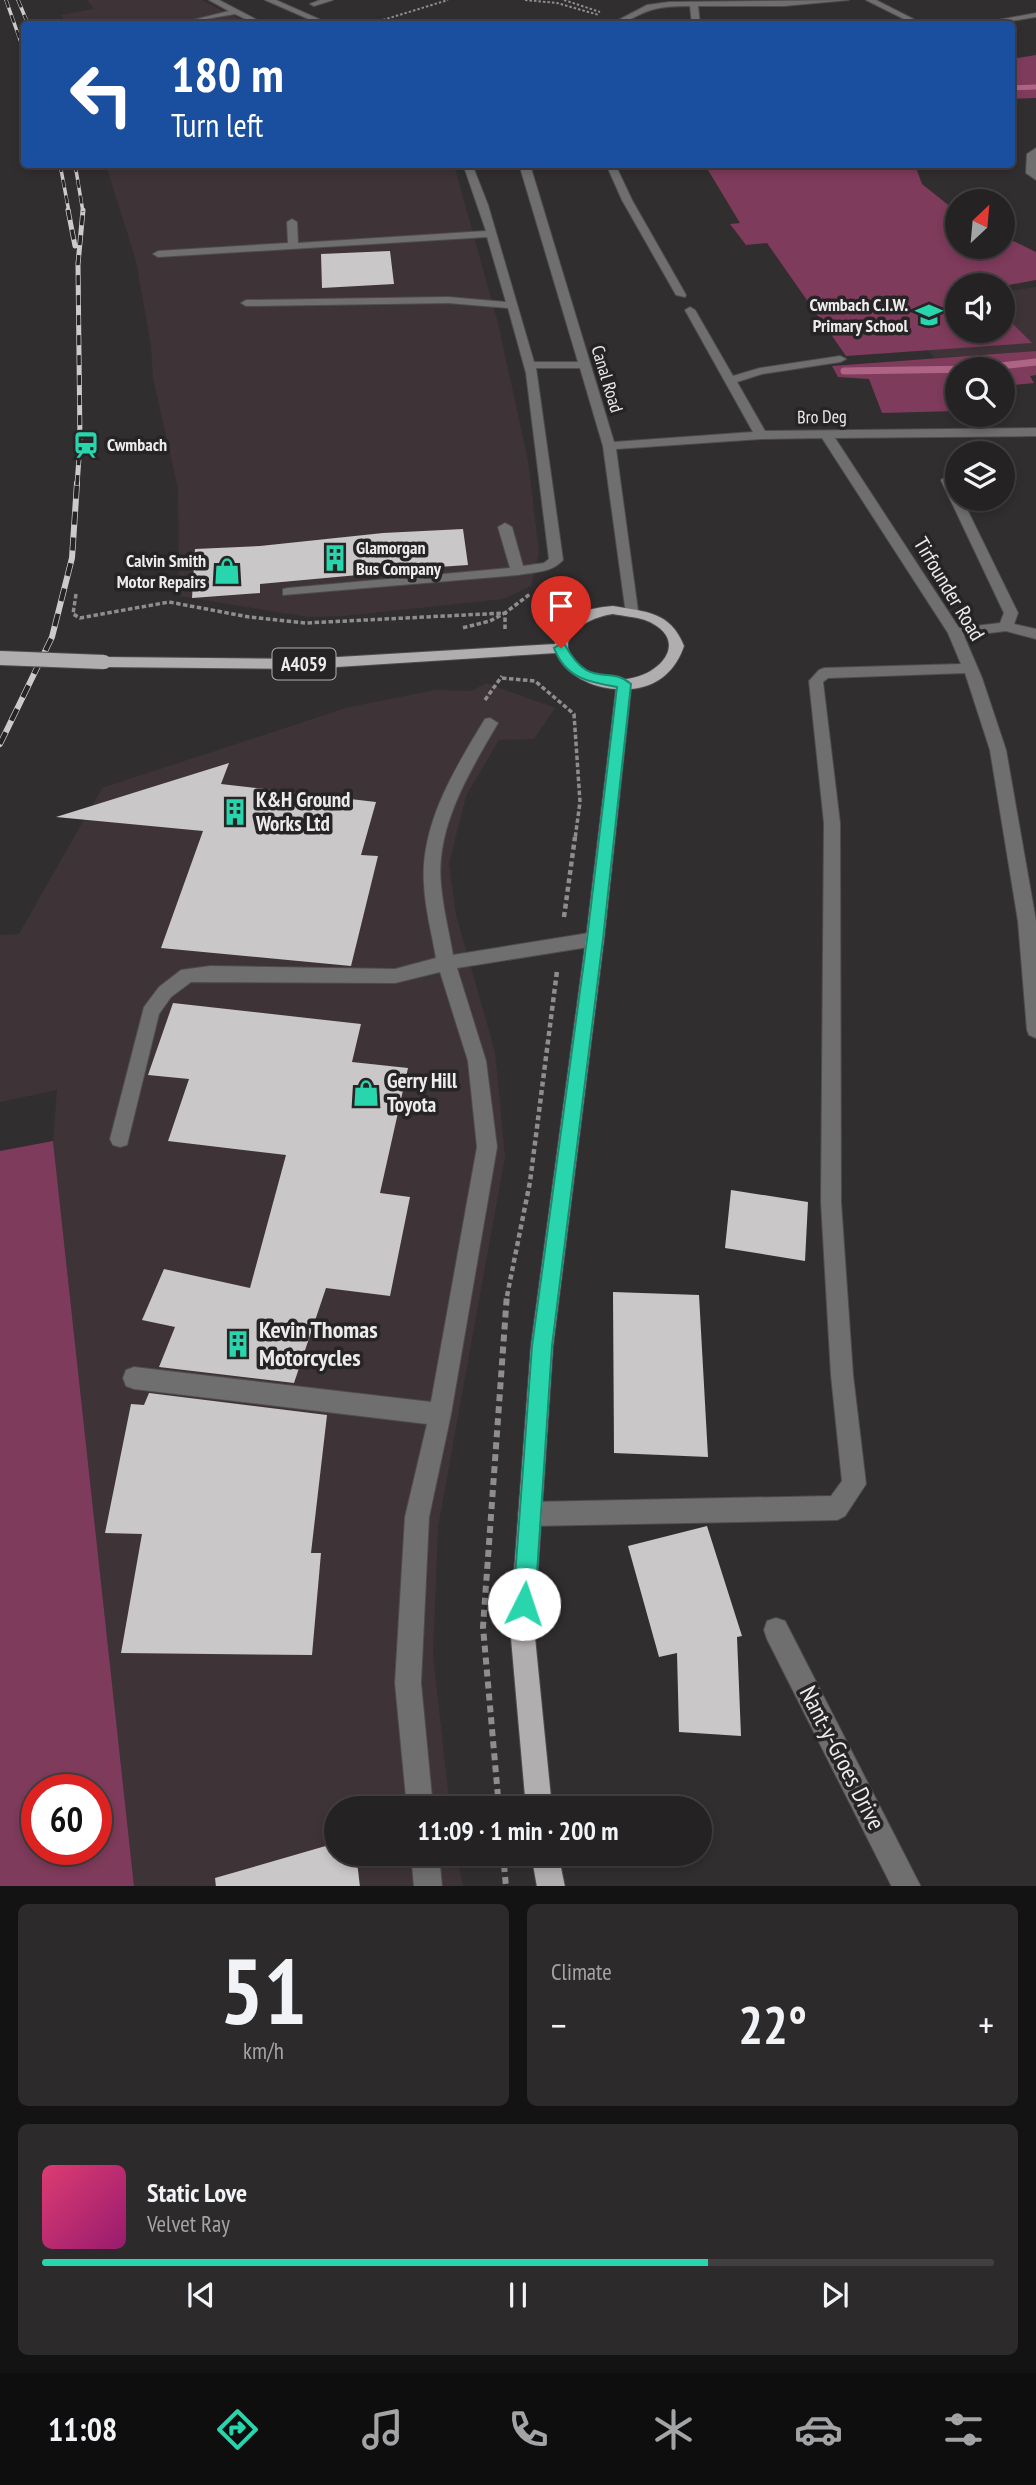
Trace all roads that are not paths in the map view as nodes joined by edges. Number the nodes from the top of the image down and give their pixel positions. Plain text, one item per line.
1 (213, 0) edge
2 (329, 0) edge
3 (845, 0) edge
4 (870, 0) edge
5 (272, 1) edge
6 (667, 2) edge
7 (314, 4) dead end
8 (694, 4) junction
9 (262, 6) dead end
10 (249, 10) dead end
11 (235, 13) junction
12 (1036, 15) edge
13 (196, 21) edge
14 (254, 21) edge
15 (319, 21) edge
16 (622, 21) edge
17 (696, 21) edge
18 (913, 21) edge
19 (999, 21) edge
20 (1036, 151) edge
21 (469, 168) edge
22 (526, 168) edge
23 (612, 168) edge
24 (1036, 177) edge
25 (292, 222) dead end
26 (490, 234) junction
27 (293, 246) junction
28 (158, 254) dead end
29 (681, 295) dead end
30 (246, 303) dead end
31 (513, 305) junction
32 (690, 310) dead end
33 (840, 359) dead end
34 (529, 365) junction
35 (585, 365) junction
36 (730, 381) junction
37 (1036, 432) edge
38 (826, 434) junction
39 (761, 435) junction
40 (609, 446) junction
41 (962, 511) edge
42 (505, 527) dead end
43 (518, 570) junction
44 (288, 592) dead end
45 (631, 611) junction
46 (1006, 627) junction
47 (955, 633) junction
48 (1036, 634) edge
49 (561, 648) junction
50 (0, 658) edge
51 (971, 668) junction
52 (624, 684) junction
53 (490, 723) dead end
54 (1028, 885) edge
55 (595, 939) junction
56 (446, 964) junction
57 (1036, 1030) edge
58 (120, 1139) dead end
59 (134, 1378) dead end
60 (440, 1414) junction
61 (530, 1514) junction
62 (776, 1630) dead end
63 (419, 1796) edge
64 (538, 1796) edge
65 (426, 1866) edge
66 (547, 1866) edge
67 (428, 1886) edge
68 (551, 1886) edge
69 (907, 1886) edge

1 - 11 street
2 - 7 street
3 - 8 street
4 - 18 street
5 - 9 street
5 - 15 street
6 - 8 street
6 - 16 street
8 - 17 street
10 - 11 street
11 - 13 street
11 - 14 street
12 - 19 street
20 - 24 street
21 - 26 street
22 - 35 street, Canal Road
23 - 29 street
25 - 27 street
26 - 27 street
26 - 31 street
27 - 28 street
30 - 31 street
31 - 34 street
32 - 36 street
33 - 36 street
34 - 35 street
34 - 43 street
35 - 40 street, Canal Road
36 - 39 street
37 - 38 street, Bro Deg
38 - 39 street, Bro Deg
38 - 47 street, Tirfounder Road
39 - 40 street, Bro Deg
40 - 45 street, Canal Road
41 - 46 street
42 - 43 street
43 - 44 street
45 - 49 main road
45 - 52 main road
46 - 47 street
46 - 48 street
47 - 51 street, Tirfounder Road
49 - 50 main road, A4059, bridge
49 - 52 main road
51 - 54 street, Tirfounder Road
51 - 61 street
52 - 55 main road
53 - 56 street
54 - 57 street, Tirfounder Road
55 - 56 street
55 - 61 main road
56 - 58 street
56 - 60 street
59 - 60 street
60 - 63 street
61 - 64 main road
62 - 69 street, Nant-y-Groes Drive
65 - 67 street
66 - 68 main road

